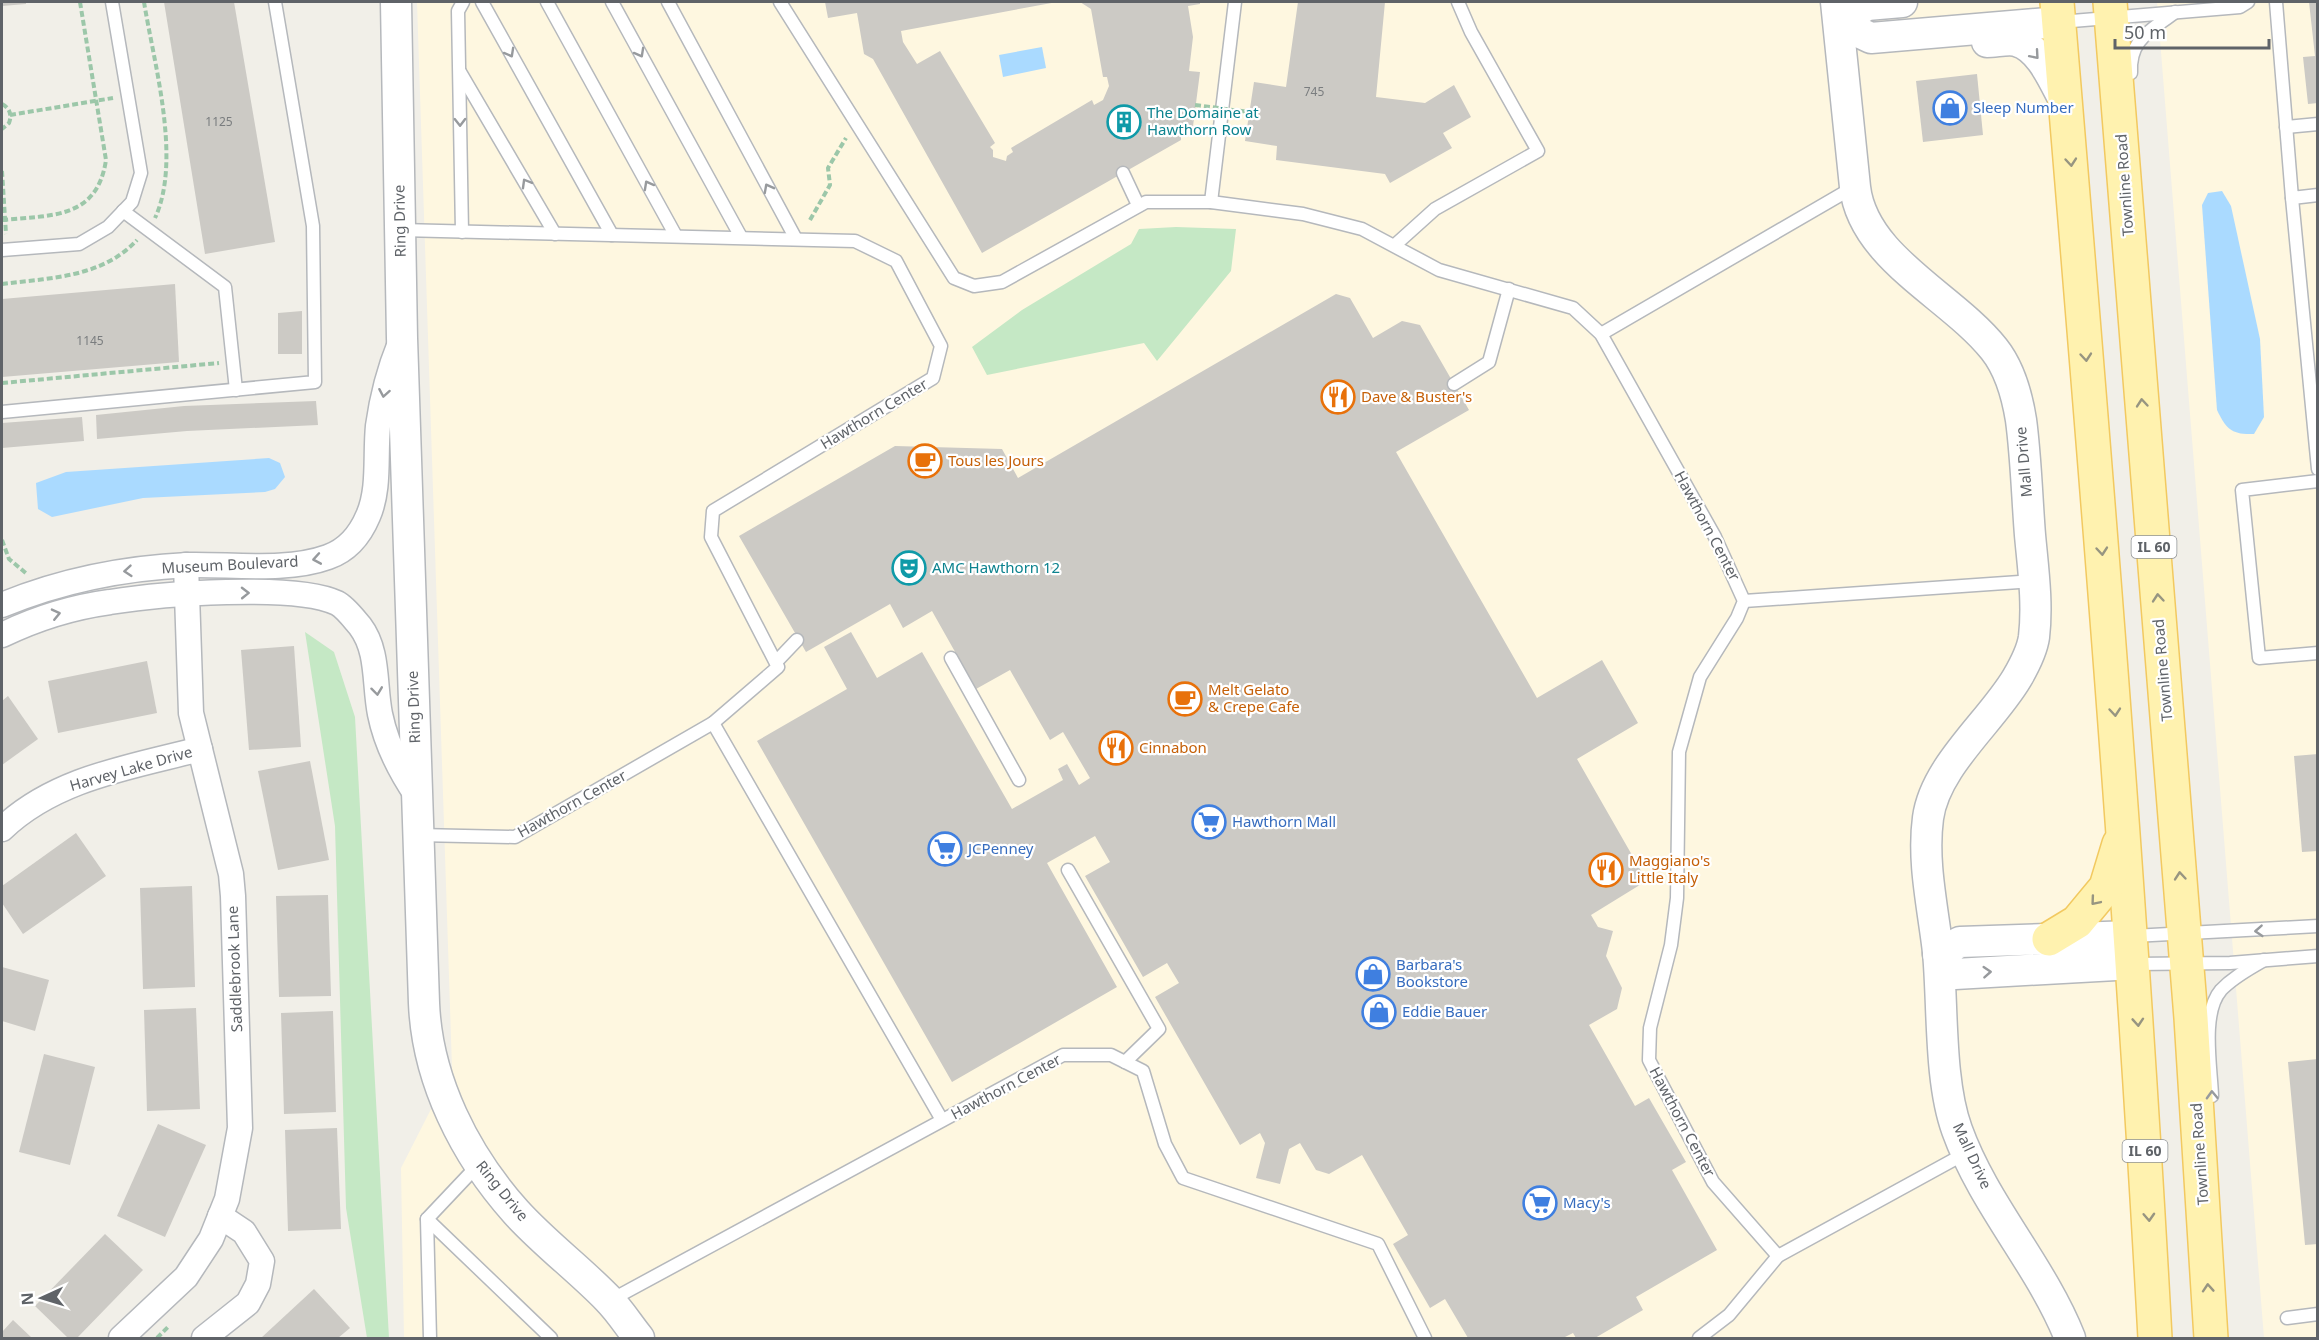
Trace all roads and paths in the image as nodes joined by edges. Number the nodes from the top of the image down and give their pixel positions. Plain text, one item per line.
1 (80, 2) edge
2 (112, 2) edge
3 (275, 2) edge
4 (396, 2) edge
5 (462, 2) edge
6 (482, 2) edge
7 (547, 2) edge
8 (612, 2) edge
9 (668, 2) edge
10 (780, 2) edge
11 (1235, 2) edge
12 (1458, 2) edge
13 (1902, 2) edge
14 (2248, 2) edge
15 (2276, 2) edge
16 (2111, 10) edge
17 (1837, 12) edge
18 (2058, 12) edge
19 (2175, 12) junction
20 (1900, 35) junction
21 (459, 69) junction
22 (2132, 90) dead end
23 (128, 96) junction
24 (96, 101) junction
25 (2, 104) edge
26 (2066, 104) junction
27 (1195, 105) dead end
28 (1249, 112) dead end
29 (10, 115) junction
30 (2318, 124) edge
31 (2286, 127) junction
32 (2, 129) edge
33 (848, 134) dead end
34 (2135, 148) dead end
35 (2, 171) edge
36 (1123, 173) dead end
37 (1855, 187) junction
38 (2318, 195) edge
39 (2292, 198) junction
40 (1211, 202) junction
41 (1138, 205) junction
42 (123, 211) junction
43 (3, 220) edge
44 (810, 220) dead end
45 (401, 230) junction
46 (462, 232) junction
47 (555, 234) junction
48 (612, 235) junction
49 (676, 236) junction
50 (741, 237) junction
51 (796, 239) junction
52 (1395, 245) junction
53 (5, 250) edge
54 (1509, 289) junction
55 (1601, 334) junction
56 (402, 338) junction
57 (2138, 349) junction
58 (233, 362) junction
59 (2, 383) edge
60 (1454, 384) dead end
61 (236, 390) junction
62 (2, 412) edge
63 (2318, 469) edge
64 (2318, 482) edge
65 (186, 566) junction
66 (2034, 581) junction
67 (186, 596) junction
68 (1744, 601) junction
69 (2, 605) edge
70 (3, 628) edge
71 (797, 640) dead end
72 (2318, 653) edge
73 (951, 658) dead end
74 (776, 662) junction
75 (713, 723) junction
76 (200, 749) junction
77 (1019, 780) dead end
78 (417, 796) junction
79 (2124, 828) junction
80 (2, 829) edge
81 (418, 835) junction
82 (1068, 870) dead end
83 (2318, 927) edge
84 (2049, 939) junction
85 (2185, 949) junction
86 (2133, 950) junction
87 (1938, 954) junction
88 (2318, 956) edge
89 (2264, 960) junction
90 (1125, 1062) junction
91 (2212, 1105) dead end
92 (942, 1120) junction
93 (2212, 1138) dead end
94 (1967, 1153) junction
95 (478, 1164) junction
96 (220, 1216) junction
97 (427, 1219) junction
98 (2205, 1238) junction
99 (1778, 1256) junction
100 (610, 1301) junction
101 (2318, 1314) edge
102 (2287, 1318) dead end
103 (121, 1338) edge
104 (204, 1338) edge
105 (430, 1338) edge
106 (551, 1338) edge
107 (639, 1338) edge
108 (1425, 1338) edge
109 (1699, 1338) edge
110 (2070, 1338) edge
111 (2155, 1338) edge
112 (2211, 1338) edge

1 - 24 path
2 - 23 lane
3 - 61 lane
4 - 45 street, Ring Drive
5 - 21 lane
6 -> 48 lane
49 -> 7 lane
8 -> 50 lane
51 -> 9 lane
10 - 41 lane
11 - 40 lane
12 - 52 lane
13 - 17 street
14 - 19 lane
15 - 31 lane
16 - 18 lane
16 - 19 lane
16 - 57 main road, Townline Road / IL 60
17 - 20 street
17 - 37 street, Mall Drive
18 - 20 street
18 - 26 main road, IL 60
19 - 22 lane
20 -> 26 street
21 -> 46 lane
47 -> 21 lane
23 - 24 path
23 - 42 lane
24 - 29 path
24 - 43 path
25 - 29 path
26 -> 79 main road, IL 60
27 - 28 path, bridge
29 - 32 path
30 - 31 lane
31 - 39 lane
33 - 44 path
34 - 57 lane
35 - 43 path
36 - 41 lane
37 - 55 lane
37 - 66 street, Mall Drive
38 - 39 lane
39 - 63 lane
40 - 41 lane, Hawthorn Center
40 - 52 lane, Hawthorn Center
42 - 53 lane
42 - 58 lane
43 - 53 path
45 - 46 lane, Hawthorn Center
45 - 56 street, Ring Drive
46 - 47 lane, Hawthorn Center
47 - 48 lane, Hawthorn Center
48 - 49 lane, Hawthorn Center
49 - 50 lane, Hawthorn Center
50 - 51 lane, Hawthorn Center
51 - 74 lane, Hawthorn Center
52 - 54 lane, Hawthorn Center
54 - 55 lane, Hawthorn Center
54 - 60 lane
55 - 68 lane, Hawthorn Center
56 -> 65 street, Museum Boulevard
56 - 78 street, Ring Drive
85 -> 57 main road, Townline Road / IL 60
58 - 59 path
58 - 61 lane
61 - 62 lane
64 - 72 lane
65 - 67 street, Saddlebrook Lane
65 -> 69 street, Museum Boulevard
66 - 68 lane
66 - 87 street, Mall Drive
70 -> 67 street, Museum Boulevard
67 - 76 street, Saddlebrook Lane
67 -> 78 street, Museum Boulevard
68 - 99 lane, Hawthorn Center
71 - 74 lane
73 - 77 lane
74 - 75 lane, Hawthorn Center
75 - 81 lane, Hawthorn Center
75 - 92 lane, Hawthorn Center
76 - 80 street, Harvey Lake Drive
76 - 96 street, Saddlebrook Lane
78 - 81 street, Ring Drive
79 -> 84 main road
79 - 86 main road, IL 60
81 - 95 street, Ring Drive
82 - 90 lane
83 -> 85 lane
84 - 86 street
84 - 87 street
85 - 86 lane
85 - 86 lane
85 - 89 lane
85 - 98 main road, Townline Road / IL 60
87 -> 86 street
86 -> 111 main road, IL 60
87 - 94 street, Mall Drive
88 - 89 lane
91 -> 89 lane
90 - 92 lane, Hawthorn Center
90 - 108 lane, Hawthorn Center
92 - 100 lane, Hawthorn Center
93 - 98 lane
94 - 99 lane
94 - 110 street, Mall Drive
95 - 97 lane
95 - 100 street, Ring Drive
96 - 103 street, Saddlebrook Lane
96 - 104 street
97 - 105 lane
97 - 106 lane
112 -> 98 main road, Townline Road / IL 60
99 - 109 lane
100 - 107 street, Ring Drive
101 - 102 lane

